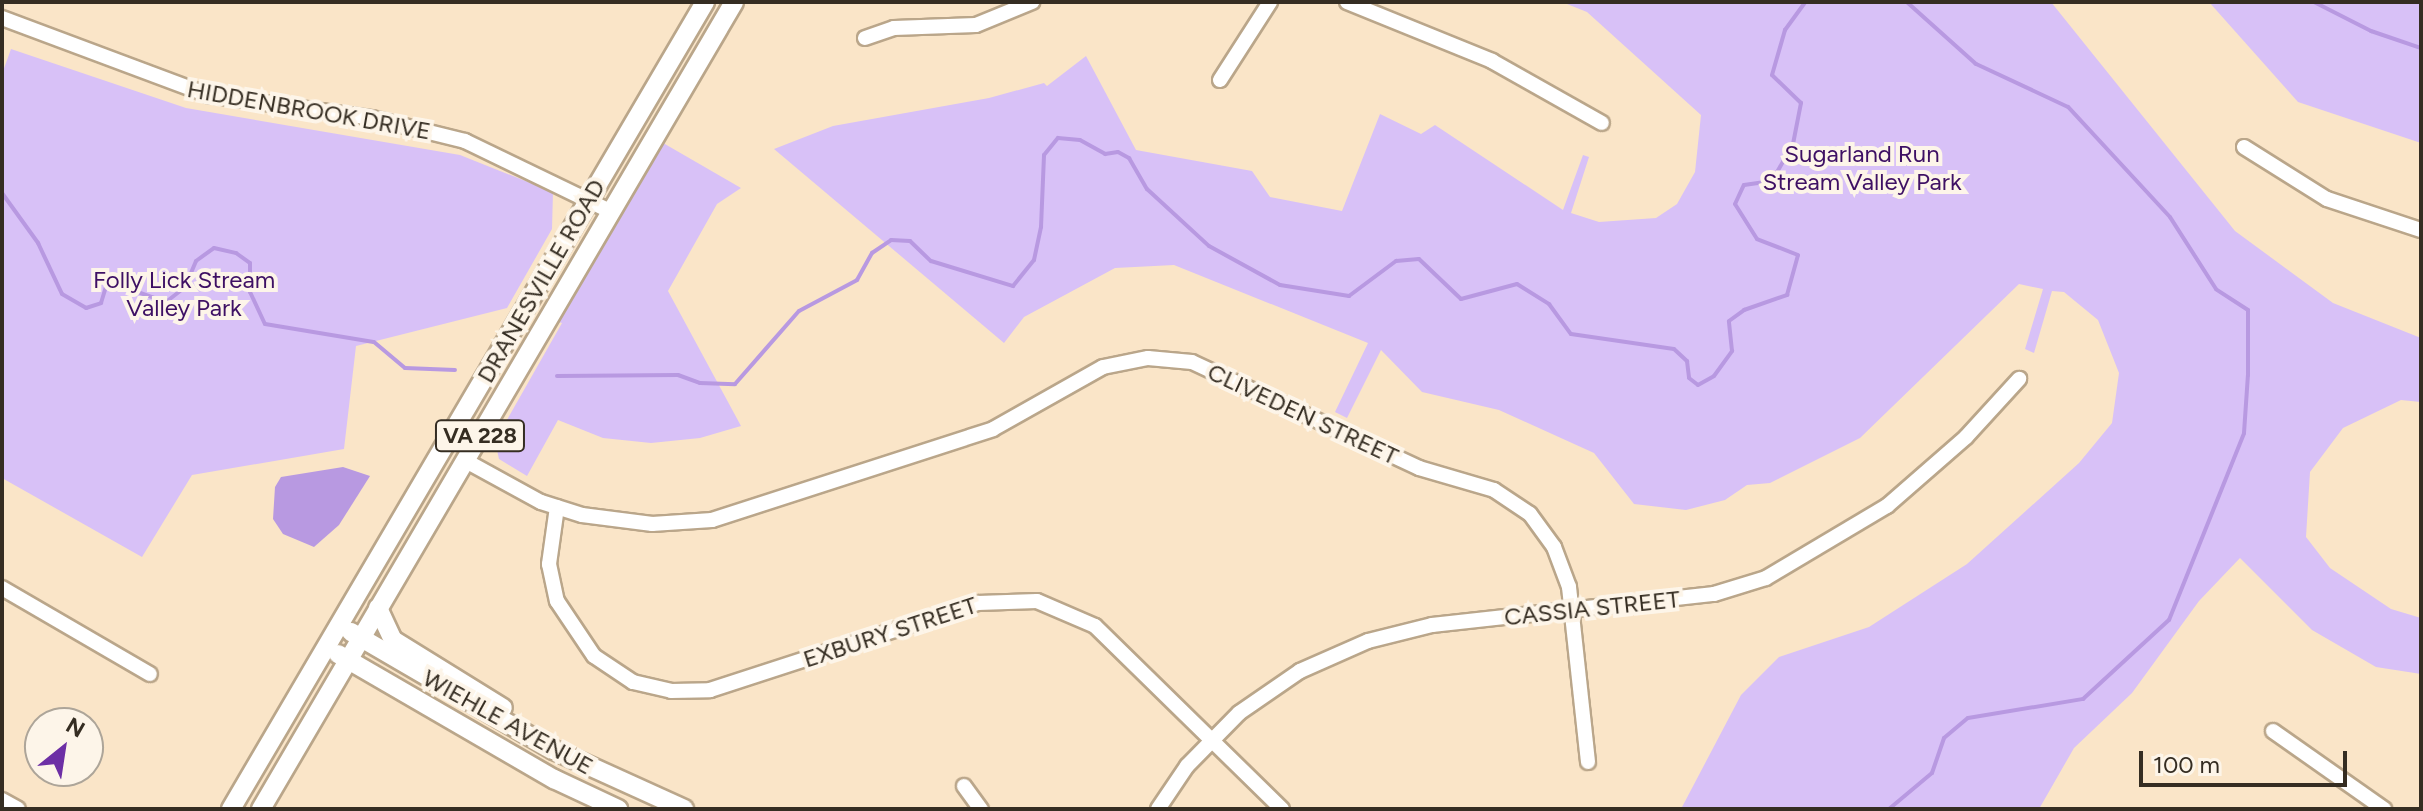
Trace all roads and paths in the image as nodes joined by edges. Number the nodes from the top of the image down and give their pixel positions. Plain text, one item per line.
1 (705, 2) edge
2 (734, 2) edge
3 (1032, 2) edge
4 (1270, 2) edge
5 (1347, 2) edge
6 (2, 18) edge
7 (865, 38) dead end
8 (1220, 80) dead end
9 (1602, 123) dead end
10 (2244, 147) dead end
11 (589, 199) junction
12 (610, 211) junction
13 (2421, 230) edge
14 (2019, 379) dead end
15 (466, 461) junction
16 (557, 507) junction
17 (2, 588) edge
18 (378, 608) junction
19 (1572, 611) junction
20 (338, 624) junction
21 (360, 637) junction
22 (325, 647) junction
23 (347, 660) junction
24 (150, 674) dead end
25 (2273, 731) dead end
26 (1211, 739) junction
27 (1588, 762) dead end
28 (587, 767) junction
29 (964, 786) dead end
30 (2, 800) edge
31 (18, 809) edge
32 (231, 809) edge
33 (261, 809) edge
34 (618, 809) edge
35 (684, 809) edge
36 (981, 809) edge
37 (1158, 809) edge
38 (1282, 809) edge
39 (2384, 809) edge

1 - 11 main road, DRANESVILLE ROAD / VA 228
2 - 12 main road, DRANESVILLE ROAD / VA 228
3 - 7 street
4 - 8 street
5 - 9 street
6 - 11 street, HIDDENBROOK DRIVE
10 - 13 street
11 - 12 street, HIDDENBROOK DRIVE
11 - 20 main road, DRANESVILLE ROAD / VA 228
12 - 15 main road, DRANESVILLE ROAD / VA 228
14 - 19 street, CASSIA STREET
15 - 16 street, CLIVEDEN STREET
15 - 18 main road, DRANESVILLE ROAD / VA 228
16 - 19 street, CLIVEDEN STREET
16 - 26 street, EXBURY STREET
17 - 24 street
18 - 21 main road, DRANESVILLE ROAD / VA 228
18 - 28 main road
19 - 26 street, CASSIA STREET
19 - 27 street, CLIVEDEN STREET
20 - 21 main road, WIEHLE AVENUE
20 - 22 main road, DRANESVILLE ROAD / VA 228
21 - 23 main road, DRANESVILLE ROAD / VA 228
21 - 28 main road, WIEHLE AVENUE
22 - 23 main road, WIEHLE AVENUE
22 - 32 main road, DRANESVILLE ROAD / VA 228
23 - 33 main road, DRANESVILLE ROAD / VA 228
23 - 34 main road, WIEHLE AVENUE
25 - 39 street
26 - 37 street, CASSIA STREET
26 - 38 street, EXBURY STREET
28 - 35 main road, WIEHLE AVENUE
29 - 36 street
30 - 31 street

